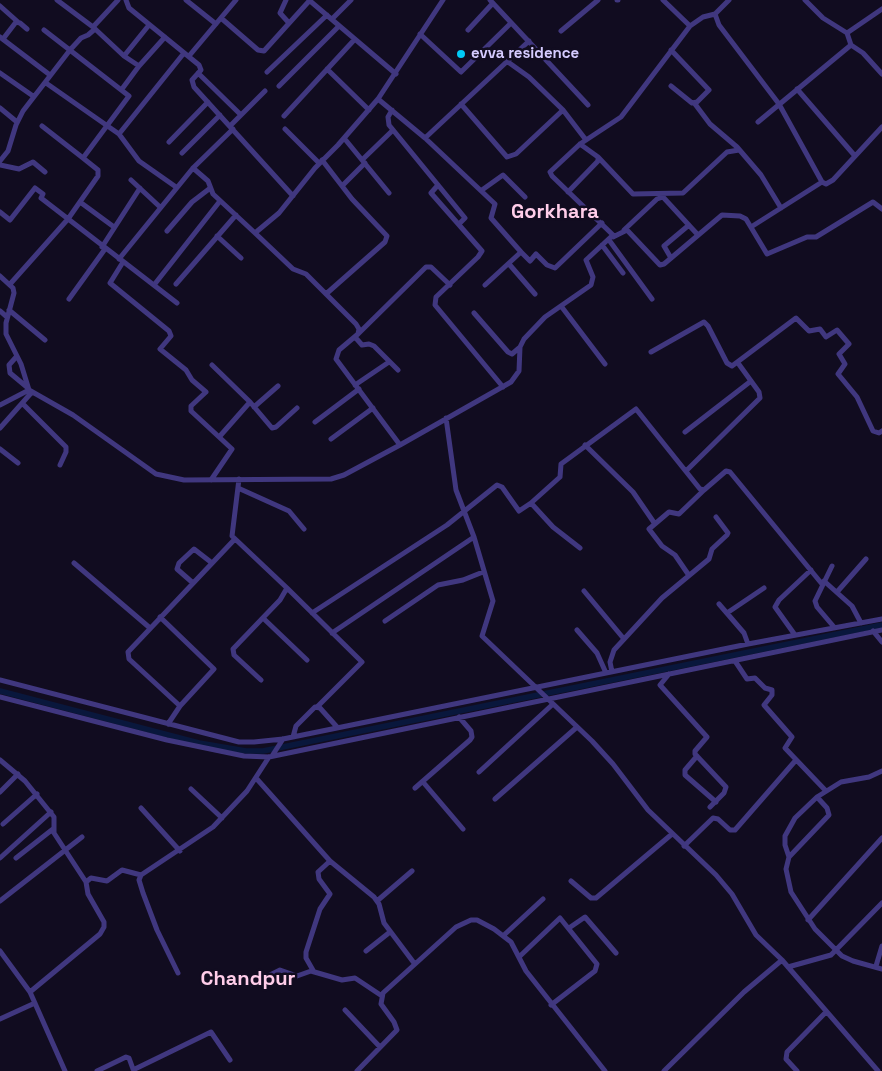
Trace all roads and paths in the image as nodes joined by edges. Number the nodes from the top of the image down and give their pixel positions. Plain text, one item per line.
1 (57, 0) edge
2 (118, 0) edge
3 (126, 0) edge
4 (186, 0) edge
5 (236, 0) edge
6 (286, 0) edge
7 (310, 0) edge
8 (350, 0) edge
9 (443, 0) edge
10 (598, 0) edge
11 (663, 0) edge
12 (729, 0) edge
13 (804, 0) edge
14 (491, 2) edge
15 (0, 6) edge
16 (882, 9) edge
17 (716, 14) junction
18 (327, 15) junction
19 (221, 18) junction
20 (332, 19) junction
21 (18, 22) junction
22 (289, 23) junction
23 (511, 23) junction
24 (216, 24) junction
25 (149, 25) junction
26 (339, 26) junction
27 (690, 26) junction
28 (94, 28) junction
29 (27, 29) dead end
30 (44, 30) dead end
31 (468, 30) dead end
32 (561, 31) dead end
33 (847, 33) junction
34 (420, 34) junction
35 (165, 37) junction
36 (2, 38) edge
37 (355, 39) junction
38 (529, 42) junction
39 (851, 45) junction
40 (70, 50) junction
41 (671, 50) junction
42 (187, 54) junction
43 (124, 56) junction
44 (508, 62) junction
45 (139, 66) junction
46 (327, 69) junction
47 (0, 72) edge
48 (267, 72) dead end
49 (198, 73) junction
50 (396, 74) junction
51 (882, 74) edge
52 (50, 75) junction
53 (46, 83) junction
54 (279, 86) dead end
55 (671, 86) dead end
56 (122, 89) junction
57 (797, 89) junction
58 (265, 91) dead end
59 (34, 96) junction
60 (378, 99) junction
61 (208, 102) junction
62 (462, 104) junction
63 (588, 104) dead end
64 (695, 104) junction
65 (779, 104) junction
66 (0, 108) edge
67 (369, 110) junction
68 (392, 110) junction
69 (563, 110) junction
70 (220, 115) junction
71 (241, 115) junction
72 (284, 116) dead end
73 (17, 122) junction
74 (758, 122) dead end
75 (105, 125) junction
76 (42, 126) dead end
77 (231, 127) junction
78 (882, 127) edge
79 (285, 129) dead end
80 (392, 131) junction
81 (119, 134) junction
82 (344, 138) junction
83 (425, 138) junction
84 (586, 140) junction
85 (169, 142) dead end
86 (580, 144) junction
87 (740, 150) junction
88 (182, 153) dead end
89 (855, 156) junction
90 (598, 157) junction
91 (83, 158) junction
92 (321, 161) junction
93 (363, 162) junction
94 (0, 163) edge
95 (193, 168) junction
96 (45, 172) dead end
97 (131, 180) dead end
98 (822, 182) junction
99 (342, 186) junction
100 (438, 186) junction
101 (140, 188) junction
102 (176, 188) junction
103 (209, 188) junction
104 (482, 190) junction
105 (568, 192) junction
106 (389, 193) dead end
107 (293, 196) junction
108 (525, 198) dead end
109 (220, 201) junction
110 (80, 202) junction
111 (160, 207) junction
112 (781, 208) junction
113 (882, 209) edge
114 (0, 212) edge
115 (236, 215) junction
116 (68, 219) junction
117 (602, 223) junction
118 (459, 224) junction
119 (689, 225) junction
120 (114, 227) junction
121 (751, 227) junction
122 (624, 230) junction
123 (168, 231) dead end
124 (255, 233) junction
125 (698, 235) junction
126 (217, 236) junction
127 (611, 238) junction
128 (602, 245) junction
129 (103, 248) junction
130 (521, 252) junction
131 (241, 258) dead end
132 (671, 258) junction
133 (121, 261) junction
134 (509, 264) junction
135 (623, 274) dead end
136 (0, 276) edge
137 (11, 284) junction
138 (176, 284) dead end
139 (450, 285) junction
140 (485, 285) dead end
141 (154, 286) junction
142 (326, 294) junction
143 (535, 294) dead end
144 (69, 299) dead end
145 (652, 299) dead end
146 (177, 303) dead end
147 (560, 306) junction
148 (0, 310) edge
149 (9, 310) junction
150 (474, 312) dead end
151 (7, 317) junction
152 (357, 335) junction
153 (44, 340) dead end
154 (520, 347) junction
155 (651, 352) dead end
156 (17, 356) junction
157 (389, 362) junction
158 (738, 363) junction
159 (605, 364) dead end
160 (212, 366) dead end
161 (398, 370) dead end
162 (751, 380) junction
163 (278, 386) dead end
164 (357, 387) junction
165 (504, 387) junction
166 (30, 390) junction
167 (250, 402) junction
168 (23, 404) junction
169 (0, 405) edge
170 (254, 408) junction
171 (297, 408) dead end
172 (372, 408) junction
173 (446, 418) junction
174 (315, 422) dead end
175 (0, 428) edge
176 (882, 431) edge
177 (685, 432) dead end
178 (220, 436) junction
179 (331, 439) dead end
180 (400, 445) junction
181 (585, 445) junction
182 (0, 449) edge
183 (18, 463) dead end
184 (60, 465) dead end
185 (686, 471) junction
186 (240, 479) junction
187 (211, 480) junction
188 (238, 488) junction
189 (704, 490) junction
190 (531, 503) junction
191 (462, 512) junction
192 (716, 517) dead end
193 (655, 524) junction
194 (304, 530) dead end
195 (474, 537) junction
196 (234, 540) junction
197 (580, 548) dead end
198 (866, 559) dead end
199 (74, 563) dead end
200 (212, 563) junction
201 (832, 566) dead end
202 (811, 570) junction
203 (483, 572) junction
204 (688, 574) junction
205 (193, 583) junction
206 (823, 583) junction
207 (287, 588) junction
208 (764, 588) dead end
209 (584, 591) dead end
210 (837, 592) junction
211 (719, 604) dead end
212 (312, 613) junction
213 (727, 613) junction
214 (160, 617) junction
215 (263, 618) junction
216 (882, 619) edge
217 (385, 621) dead end
218 (861, 623) junction
219 (834, 627) junction
220 (150, 628) junction
221 (577, 630) dead end
222 (882, 630) edge
223 (873, 631) junction
224 (332, 633) junction
225 (795, 635) junction
226 (624, 639) junction
227 (882, 642) edge
228 (748, 644) junction
229 (307, 660) dead end
230 (735, 661) junction
231 (609, 672) junction
232 (669, 673) junction
233 (0, 680) edge
234 (261, 680) dead end
235 (534, 687) junction
236 (0, 697) edge
237 (544, 698) junction
238 (553, 704) junction
239 (180, 706) junction
240 (317, 707) junction
241 (459, 717) junction
242 (168, 724) junction
243 (577, 727) junction
244 (337, 728) junction
245 (293, 737) junction
246 (282, 740) junction
247 (271, 755) junction
248 (697, 756) junction
249 (0, 760) edge
250 (796, 760) junction
251 (882, 771) edge
252 (478, 772) dead end
253 (18, 774) junction
254 (256, 778) junction
255 (423, 782) junction
256 (415, 788) dead end
257 (191, 789) dead end
258 (826, 791) junction
259 (0, 792) edge
260 (37, 794) junction
261 (817, 797) junction
262 (496, 799) dead end
263 (716, 802) junction
264 (710, 807) dead end
265 (141, 808) dead end
266 (52, 812) junction
267 (222, 818) junction
268 (3, 824) dead end
269 (53, 829) junction
270 (463, 829) dead end
271 (672, 834) junction
272 (82, 837) dead end
273 (882, 838) edge
274 (684, 846) junction
275 (64, 850) junction
276 (180, 851) junction
277 (789, 857) junction
278 (0, 858) edge
279 (16, 858) dead end
280 (330, 861) junction
281 (412, 871) dead end
282 (141, 875) junction
283 (571, 881) dead end
284 (86, 882) junction
285 (543, 899) dead end
286 (0, 901) edge
287 (377, 901) junction
288 (882, 903) edge
289 (808, 920) junction
290 (569, 928) junction
291 (390, 932) junction
292 (504, 935) junction
293 (882, 946) edge
294 (0, 951) edge
295 (366, 951) dead end
296 (837, 951) junction
297 (616, 953) dead end
298 (519, 957) junction
299 (782, 960) junction
300 (414, 963) junction
301 (788, 967) junction
302 (879, 967) edge
303 (314, 972) junction
304 (178, 973) dead end
305 (252, 984) dead end
306 (30, 992) junction
307 (382, 996) junction
308 (35, 1003) junction
309 (551, 1005) junction
310 (345, 1010) dead end
311 (826, 1012) junction
312 (0, 1019) edge
313 (380, 1047) junction
314 (230, 1060) dead end
315 (65, 1071) edge
316 (96, 1071) edge
317 (357, 1071) edge
318 (605, 1071) edge
319 (664, 1071) edge
320 (797, 1071) edge
321 (878, 1071) edge

1 - 28 street
2 - 28 street
3 - 25 street
4 - 24 street
5 - 19 street
6 - 22 street
7 - 18 street
7 - 22 street
8 - 20 street
9 - 34 street
10 - 32 street
11 - 27 street
12 - 17 street
13 - 33 street
14 - 23 street
14 - 31 street
15 - 21 street
16 - 33 street
17 - 27 street
17 - 65 street
18 - 20 street
18 - 48 street
19 - 22 street
19 - 24 street
20 - 26 street
21 - 29 street
21 - 36 street
23 - 34 street
23 - 38 street
24 - 42 street
25 - 35 street
25 - 43 street
26 - 37 street
26 - 54 street
27 - 41 street
28 - 40 street
28 - 43 street
30 - 40 street
33 - 39 street
34 - 50 street
35 - 42 street
35 - 45 street
36 - 52 street
37 - 46 street
37 - 50 street
38 - 44 street
38 - 63 street
39 - 51 street
39 - 57 street
40 - 52 street
40 - 56 street
41 - 64 street
41 - 84 street
42 - 49 street
42 - 81 street
43 - 45 street
44 - 62 street
44 - 69 street
45 - 56 street
46 - 67 street
46 - 72 street
47 - 59 street
49 - 61 street
49 - 71 street
50 - 60 street
52 - 53 street
53 - 59 street
53 - 75 street
55 - 64 street
56 - 75 street
57 - 65 street
57 - 89 street
58 - 71 street
59 - 73 street
60 - 67 street
60 - 68 street
61 - 70 street
61 - 85 street
62 - 69 street
62 - 83 street
64 - 87 street
65 - 74 street
65 - 98 street
66 - 73 street
67 - 82 street
68 - 80 street
68 - 83 street
69 - 84 street
70 - 77 street
70 - 88 street
71 - 77 street
73 - 94 street
75 - 81 street
75 - 91 street
76 - 91 street
77 - 95 street
77 - 107 street
78 - 89 street
79 - 92 street
80 - 93 street
80 - 100 street
81 - 102 street
82 - 92 street
82 - 93 street
83 - 104 street
84 - 86 street
86 - 90 street
86 - 105 street
87 - 90 street
87 - 112 street
89 - 98 street
90 - 105 street
91 - 110 street
92 - 99 street
92 - 107 street
93 - 99 street
93 - 106 street
94 - 96 street
95 - 102 street
95 - 103 street
97 - 101 street
98 - 112 street
99 - 142 street
100 - 118 street
100 - 118 street
101 - 111 street
101 - 120 street
102 - 111 street
103 - 109 street
103 - 123 street
104 - 108 street
104 - 130 street
105 - 117 street
107 - 124 street
109 - 115 street
109 - 141 street
110 - 116 street
110 - 120 street
111 - 133 street
112 - 121 street
113 - 121 street
114 - 116 street
115 - 124 street
115 - 126 street
116 - 129 street
116 - 137 street
117 - 127 street
117 - 130 street
118 - 139 street
119 - 122 street
119 - 125 street
119 - 132 street
120 - 129 street
121 - 125 street
122 - 127 street
122 - 132 street
124 - 142 street
125 - 132 street
126 - 131 street
126 - 138 street
127 - 128 street
127 - 145 street
128 - 135 street
128 - 147 street
129 - 133 street
129 - 144 street
130 - 134 street
133 - 141 street
133 - 178 street
134 - 140 street
134 - 143 street
136 - 137 street
137 - 149 street
139 - 152 street
139 - 165 street
141 - 146 street
142 - 152 street
147 - 154 street
147 - 159 street
148 - 151 street
149 - 151 street
149 - 153 street
150 - 154 street
151 - 156 street
152 - 157 street
152 - 164 street
154 - 165 street
155 - 158 street
156 - 166 street
156 - 166 street
157 - 161 street
157 - 164 street
158 - 162 street
158 - 176 street
160 - 167 street
162 - 177 street
162 - 185 street
163 - 170 street
164 - 172 street
164 - 174 street
165 - 173 street
166 - 168 street
166 - 169 street
166 - 187 street
167 - 170 street
167 - 178 street
168 - 175 street
168 - 184 street
170 - 171 street
172 - 179 street
172 - 180 street
173 - 180 street
173 - 191 street
178 - 187 street
180 - 186 street
181 - 185 street
181 - 190 street
181 - 193 street
182 - 183 street
185 - 189 street
186 - 187 street
186 - 188 street
188 - 194 street
188 - 196 street
189 - 193 street
189 - 202 street
190 - 191 street
190 - 197 street
191 - 195 street
191 - 212 street
192 - 204 street
193 - 204 street
195 - 203 street
195 - 224 street
196 - 200 street
196 - 207 street
198 - 210 street
199 - 220 street
200 - 205 street
200 - 205 street
201 - 206 street
202 - 206 street
202 - 225 street
203 - 217 street
203 - 235 street
204 - 226 street
205 - 214 street
206 - 210 street
206 - 219 street
207 - 212 street
207 - 215 street
208 - 213 street
209 - 226 street
210 - 218 street
211 - 213 street
212 - 224 street
213 - 228 street
214 - 220 street
214 - 239 street
215 - 229 street
215 - 234 street
216 - 218 street
218 - 219 street
219 - 225 street
220 - 239 street
221 - 231 street
222 - 223 street
223 - 227 street
223 - 230 street
224 - 240 street
225 - 228 street
226 - 231 street
228 - 231 street
230 - 232 street
230 - 250 street
231 - 235 street
232 - 237 street
232 - 248 street
233 - 242 street
235 - 237 street
235 - 244 street
236 - 247 street
237 - 238 street
237 - 241 street
238 - 243 street
238 - 252 street
239 - 242 street
240 - 244 street
240 - 245 street
241 - 247 street
241 - 255 street
242 - 246 street
243 - 262 street
243 - 271 street
244 - 245 street
245 - 246 street
246 - 247 street
247 - 254 street
248 - 263 street
248 - 263 street
249 - 253 street
250 - 258 street
250 - 274 street
251 - 258 street
253 - 259 street
253 - 260 street
254 - 267 street
254 - 280 street
255 - 256 street
255 - 270 street
257 - 267 street
258 - 261 street
260 - 266 street
260 - 268 street
261 - 277 street
261 - 277 street
263 - 264 street
265 - 276 street
266 - 269 street
266 - 278 street
267 - 276 street
269 - 275 street
269 - 279 street
271 - 274 street
271 - 283 street
272 - 275 street
273 - 289 street
274 - 299 street
275 - 284 street
275 - 286 street
276 - 282 street
277 - 289 street
280 - 287 street
280 - 303 street
281 - 287 street
282 - 284 street
282 - 304 street
284 - 306 street
285 - 292 street
287 - 291 street
288 - 296 street
289 - 296 street
290 - 297 street
290 - 298 street
290 - 309 street
291 - 295 street
291 - 300 street
292 - 298 street
292 - 300 street
293 - 302 street
294 - 306 street
296 - 301 street
296 - 302 street
298 - 309 street
299 - 301 street
299 - 319 street
300 - 307 street
301 - 311 street
303 - 305 street
303 - 307 street
306 - 308 street
307 - 313 street
308 - 312 street
308 - 315 street
309 - 318 street
310 - 313 street
311 - 320 street
311 - 321 street
313 - 317 street
314 - 316 street

